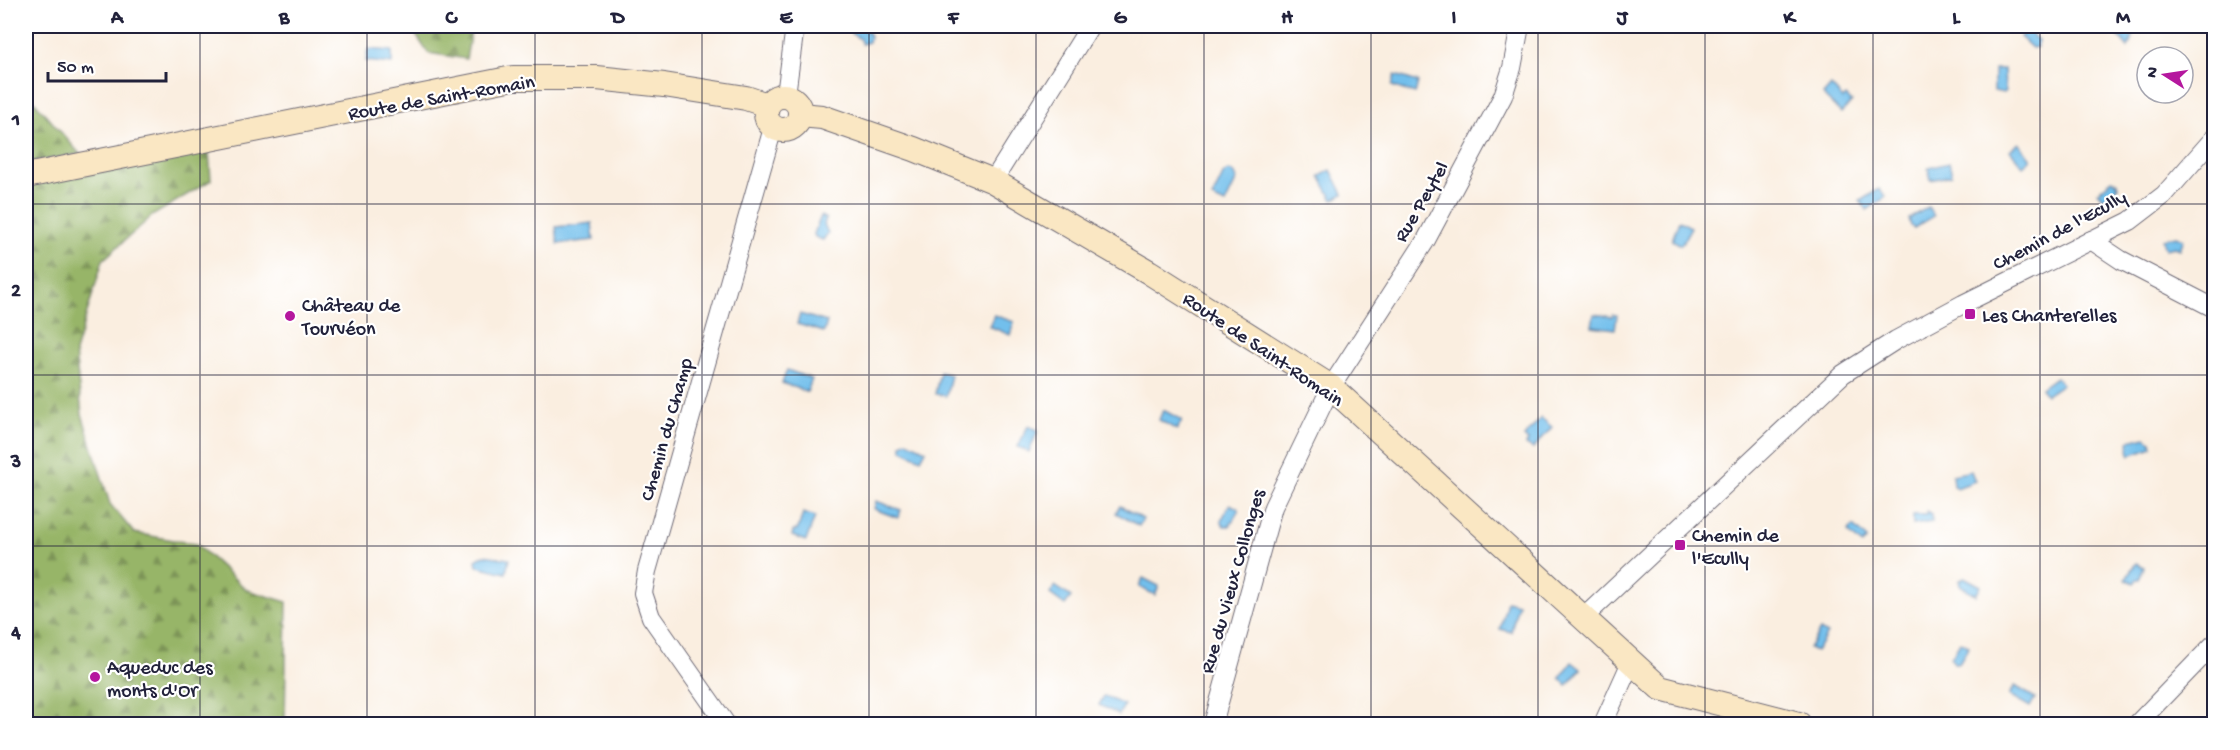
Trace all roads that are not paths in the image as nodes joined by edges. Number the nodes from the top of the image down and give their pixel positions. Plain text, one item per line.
1 (795, 26) edge
2 (1090, 26) edge
3 (1520, 26) edge
4 (775, 109) junction
5 (2214, 138) edge
6 (26, 176) edge
7 (993, 181) junction
8 (2091, 240) junction
9 (2214, 308) edge
10 (1331, 387) junction
11 (1582, 618) junction
12 (2214, 644) edge
13 (1631, 663) junction
14 (726, 724) edge
15 (1213, 724) edge
16 (1603, 724) edge
17 (1799, 724) edge
18 (2137, 724) edge

1 - 4 street, Chemin du Champ
2 - 7 street
3 - 10 street, Rue Peytel
4 - 6 main road, Route de Saint-Romain
4 - 7 main road, Route de Saint-Romain
4 - 14 street, Chemin du Champ
5 - 8 street, Chemin de l'Ecully
7 - 10 main road, Route de Saint-Romain
8 - 9 street
8 - 11 street, Chemin de l'Ecully
10 - 11 main road, Route de Saint-Romain
10 - 15 street, Rue du Vieux Collonges
11 - 13 main road, Route de Saint-Romain
12 - 18 street
13 - 16 street
13 - 17 main road, Route de Saint-Romain

